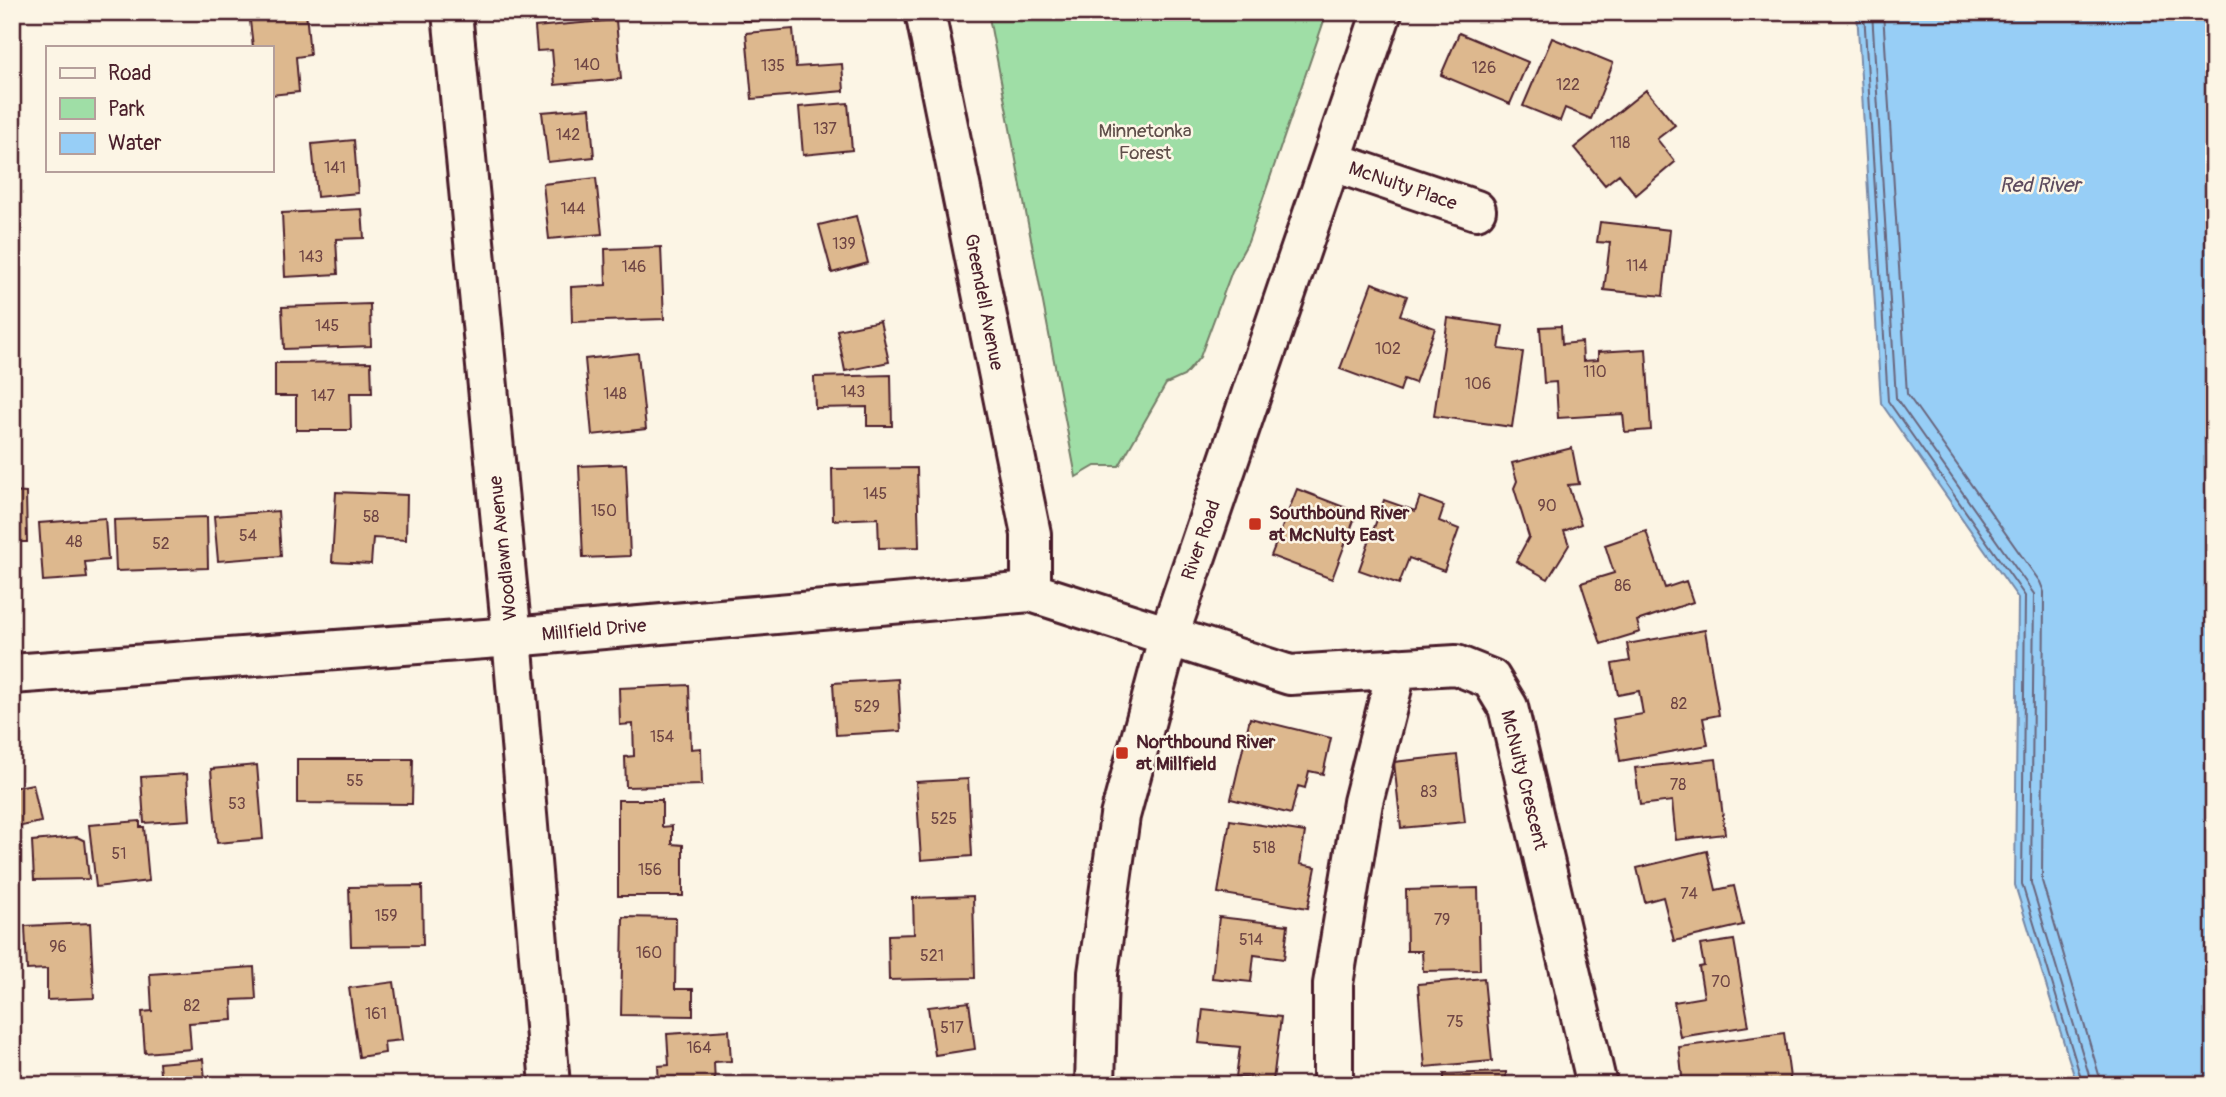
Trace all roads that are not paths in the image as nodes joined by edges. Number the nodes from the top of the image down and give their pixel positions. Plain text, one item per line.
1 (452, 12) edge
2 (925, 12) edge
3 (1382, 12) edge
4 (1331, 161) junction
5 (1476, 210) dead end
6 (1031, 592) junction
7 (1169, 635) junction
8 (512, 637) junction
9 (1397, 667) junction
10 (12, 674) edge
11 (550, 1085) edge
12 (1095, 1085) edge
13 (1333, 1085) edge
14 (1597, 1085) edge

1 - 8 street, Woodlawn Avenue
2 - 6 street, Greendell Avenue
3 - 4 street, River Road
4 - 5 street, McNulty Place
4 - 7 street, River Road
6 - 7 street, Millfield Drive
6 - 8 street, Millfield Drive
7 - 9 street, McNulty Crescent
7 - 12 street, River Road
8 - 10 street, Millfield Drive
8 - 11 street, Woodlawn Avenue
9 - 13 street
9 - 14 street, McNulty Crescent

